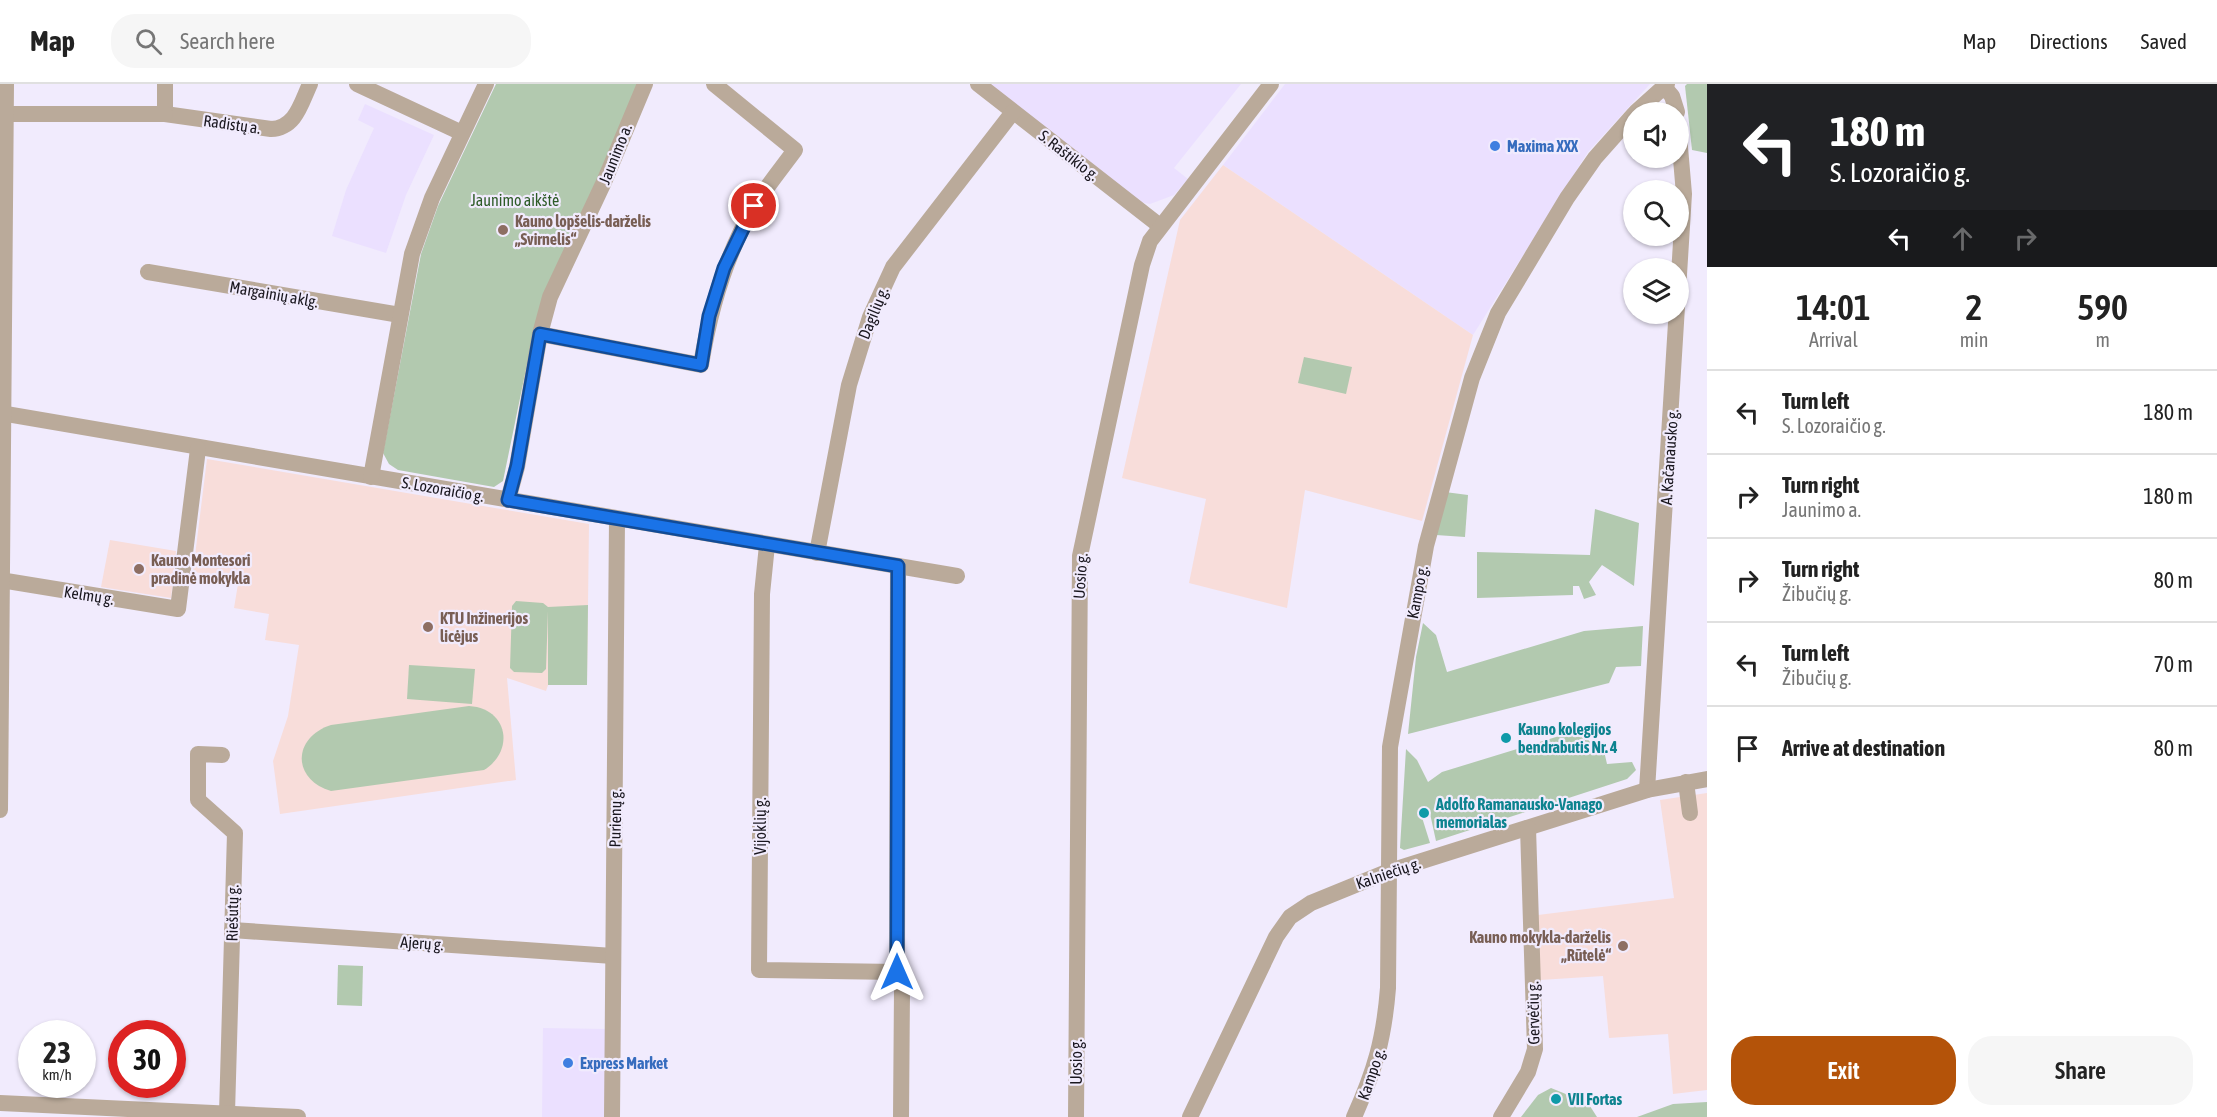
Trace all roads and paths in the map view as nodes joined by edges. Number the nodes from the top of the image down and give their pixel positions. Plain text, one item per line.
1 (6, 84) edge
2 (165, 84) edge
3 (310, 84) edge
4 (357, 84) edge
5 (486, 84) edge
6 (645, 84) edge
7 (714, 84) edge
8 (978, 84) edge
9 (1271, 84) edge
10 (1665, 86) edge
11 (1647, 102) edge
12 (1674, 102) edge
13 (1013, 112) junction
14 (6, 114) junction
15 (165, 114) junction
16 (1623, 126) edge
17 (462, 133) junction
18 (1682, 168) edge
19 (1160, 226) junction
20 (148, 272) dead end
21 (400, 315) junction
22 (540, 334) junction
23 (2, 413) edge
24 (198, 448) junction
25 (371, 477) junction
26 (508, 500) junction
27 (617, 519) junction
28 (767, 545) junction
29 (817, 553) junction
30 (898, 566) junction
31 (957, 576) dead end
32 (1, 580) edge
33 (222, 755) dead end
34 (1707, 779) edge
35 (1686, 782) junction
36 (1647, 790) junction
37 (0, 810) edge
38 (1690, 813) dead end
39 (1528, 828) junction
40 (1387, 872) junction
41 (232, 930) junction
42 (613, 956) junction
43 (897, 972) junction
44 (0, 1103) edge
45 (227, 1113) junction
46 (190, 1114) edge
47 (298, 1117) edge
48 (612, 1117) edge
49 (901, 1117) edge
50 (1076, 1117) edge
51 (1190, 1117) edge
52 (1354, 1117) edge
53 (1501, 1117) edge

1 - 14 street
2 - 15 street
3 - 15 street, Radistų a.
4 - 17 street
5 - 17 street
6 - 22 street, Jaunimo a.
7 - 22 street
8 - 13 street, S. Raštikio g.
9 - 19 street, Uosio g.
10 - 11 street, Kampo g.
10 - 12 street
13 - 19 street, S. Raštikio g.
13 - 29 street, Dagilių g.
14 - 15 street, Radistų a.
14 - 23 street
16 - 40 street, Kampo g.
17 - 21 street
18 - 36 street, A. Kačanausko g.
19 - 50 street, Uosio g.
20 - 21 street, Margainių aklg.
21 - 25 street
22 - 26 street, Jaunimo a.
23 - 24 street, S. Lozoraičio g.
23 - 32 street
24 - 25 street, S. Lozoraičio g.
24 - 32 street, Kelmų g.
25 - 26 street, S. Lozoraičio g.
26 - 27 street, S. Lozoraičio g.
27 - 28 street, S. Lozoraičio g.
27 - 42 street, Purienų g.
28 - 29 street, S. Lozoraičio g.
28 - 43 street, Vijoklių g.
29 - 30 street, S. Lozoraičio g.
30 - 31 street, S. Lozoraičio g.
30 - 43 street
32 - 37 street
33 - 41 street, Riešutų g.
34 - 35 street, Kalniečių g.
35 - 36 street, Kalniečių g.
35 - 38 street
36 - 39 street, Kalniečių g.
39 - 40 street, Kalniečių g.
39 - 53 street, Gervėčių g.
40 - 51 street, Kalniečių g.
40 - 52 street, Kampo g.
41 - 42 street, Ajerų g.
41 - 45 street, Riešutų g.
42 - 48 street, Purienų g.
43 - 49 street
44 - 46 street
45 - 46 street
45 - 47 street

